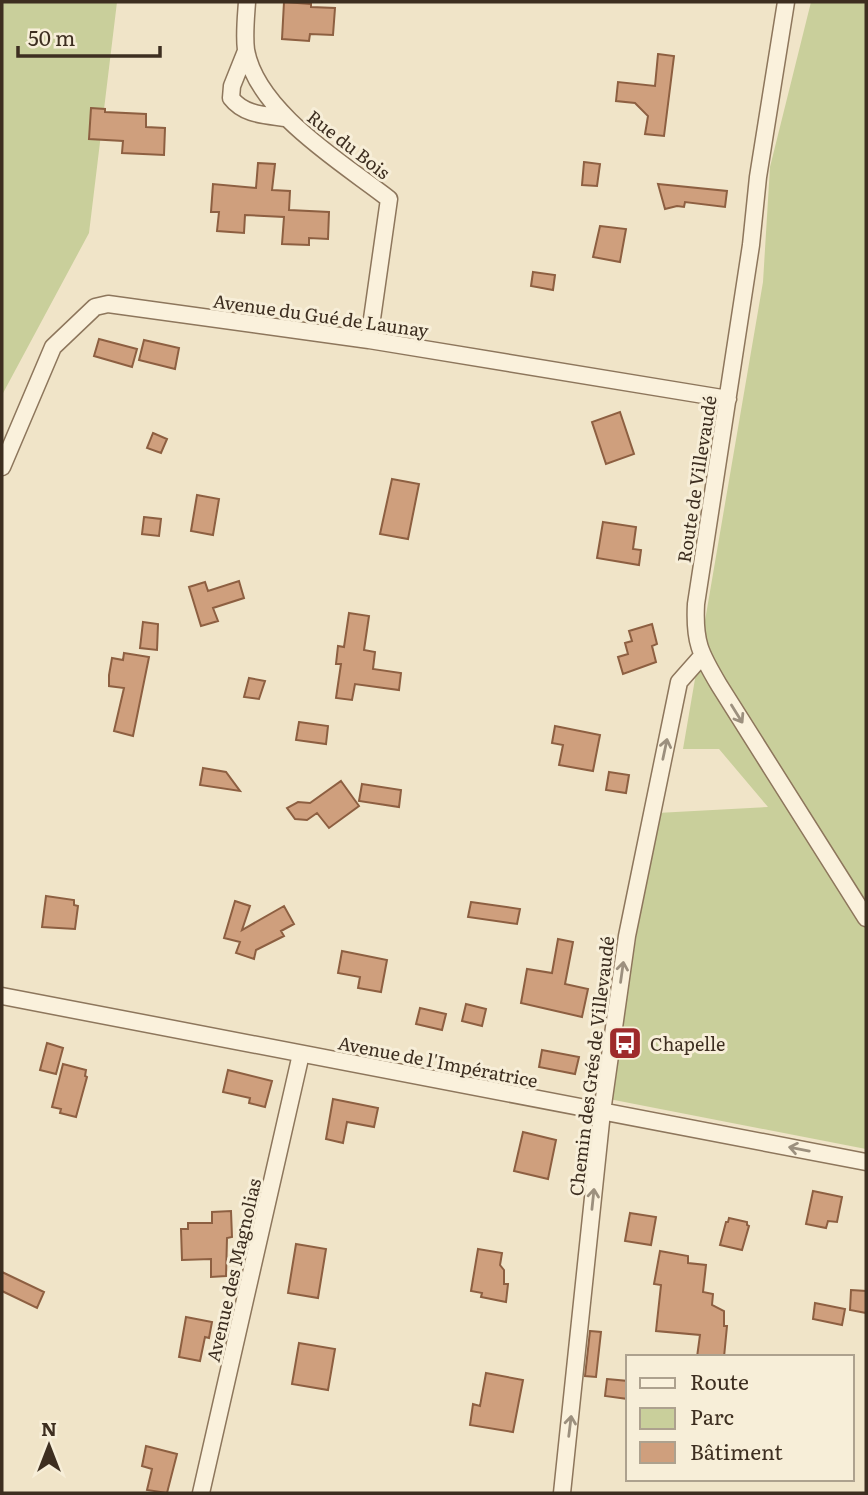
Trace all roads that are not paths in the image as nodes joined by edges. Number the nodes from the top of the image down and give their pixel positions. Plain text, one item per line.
1 (247, 2) edge
2 (786, 2) edge
3 (246, 51) junction
4 (285, 118) junction
5 (369, 340) junction
6 (728, 399) junction
7 (2, 467) edge
8 (702, 656) junction
9 (866, 918) edge
10 (2, 996) edge
11 (301, 1054) junction
12 (602, 1112) junction
13 (866, 1162) edge
14 (201, 1493) edge
15 (562, 1493) edge

1 - 3 street, Rue du Bois
2 - 6 street, Route de Villevaudé
3 - 4 street, Rue du Bois
3 - 4 street, Rue du Bois
4 - 5 street, Rue du Bois
5 - 6 street, Avenue du Gué de Launay
5 - 7 street, Avenue du Gué de Launay
6 - 8 street, Route de Villevaudé
8 -> 9 street, Route de Villevaudé
12 -> 8 street, Chemin des Grés de Villevaudé
10 - 11 street, Avenue de l'Impératrice
11 - 12 street, Avenue de l'Impératrice
11 - 14 street, Avenue des Magnolias
13 -> 12 street, Avenue de l'Impératrice
15 -> 12 street, Chemin des Grés de Villevaudé

